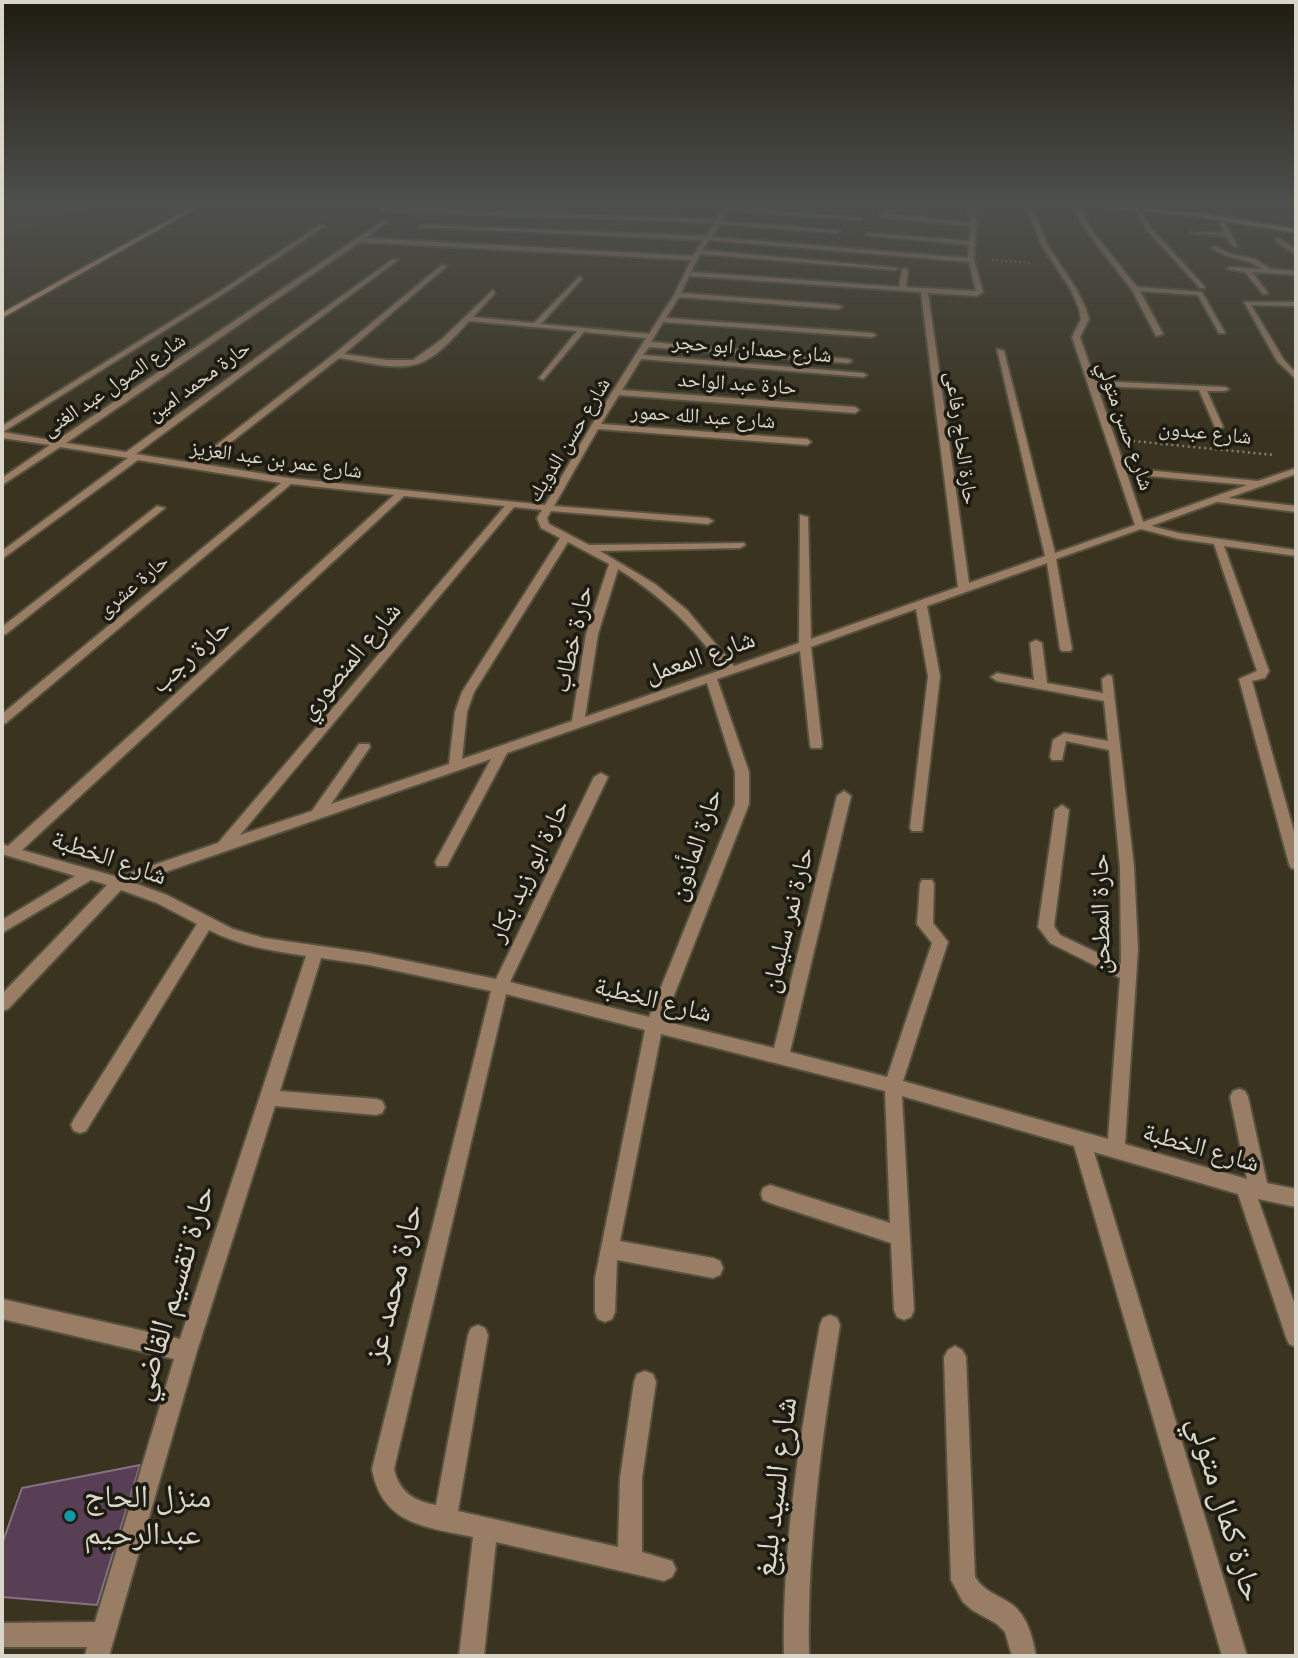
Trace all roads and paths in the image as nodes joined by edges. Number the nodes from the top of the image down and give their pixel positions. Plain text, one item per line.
1 (64, 281) edge
2 (239, 281) edge
3 (298, 281) edge
4 (366, 281) edge
5 (426, 281) edge
6 (577, 281) edge
7 (683, 281) edge
8 (786, 281) edge
9 (903, 281) edge
10 (977, 281) edge
11 (1069, 281) edge
12 (1129, 281) edge
13 (1197, 281) edge
14 (1256, 281) edge
15 (1202, 287) dead end
16 (1135, 289) junction
17 (902, 290) junction
18 (493, 292) dead end
19 (924, 292) junction
20 (1265, 293) dead end
21 (677, 295) junction
22 (1296, 304) edge
23 (838, 307) dead end
24 (2, 316) edge
25 (468, 318) junction
26 (660, 320) junction
27 (536, 325) junction
28 (583, 329) junction
29 (1222, 331) dead end
30 (1159, 334) dead end
31 (872, 335) dead end
32 (647, 340) junction
33 (1000, 351) dead end
34 (337, 356) junction
35 (639, 357) junction
36 (848, 361) dead end
37 (1281, 361) junction
38 (1296, 362) edge
39 (863, 375) dead end
40 (1296, 377) edge
41 (543, 378) dead end
42 (1092, 383) junction
43 (1202, 388) junction
44 (1225, 389) dead end
45 (617, 392) junction
46 (855, 410) dead end
47 (595, 426) junction
48 (1219, 427) dead end
49 (2, 432) edge
50 (1111, 439) junction
51 (807, 442) dead end
52 (60, 444) junction
53 (1283, 456) dead end
54 (132, 457) junction
55 (194, 467) junction
56 (1123, 471) junction
57 (1296, 471) edge
58 (289, 481) junction
59 (2, 482) edge
60 (1260, 484) junction
61 (402, 493) junction
62 (1214, 500) junction
63 (511, 505) junction
64 (160, 508) dead end
65 (547, 508) junction
66 (1296, 509) edge
67 (803, 517) dead end
68 (708, 521) dead end
69 (1140, 526) junction
70 (566, 536) junction
71 (1218, 542) junction
72 (740, 545) dead end
73 (589, 548) junction
74 (1296, 553) edge
75 (2, 556) edge
76 (1051, 558) junction
77 (614, 564) junction
78 (964, 589) junction
79 (921, 604) junction
80 (2, 632) edge
81 (1036, 643) dead end
82 (805, 645) junction
83 (1066, 649) dead end
84 (732, 671) junction
85 (996, 677) dead end
86 (711, 678) junction
87 (1108, 679) dead end
88 (1041, 685) junction
89 (1110, 698) junction
90 (2, 720) edge
91 (578, 724) junction
92 (816, 745) dead end
93 (364, 747) dead end
94 (1115, 747) junction
95 (502, 750) junction
96 (1057, 757) dead end
97 (455, 766) junction
98 (601, 777) dead end
99 (844, 796) dead end
100 (1062, 810) dead end
101 (316, 814) junction
102 (917, 828) dead end
103 (223, 847) junction
104 (6, 850) edge
105 (442, 862) dead end
106 (1296, 864) edge
107 (90, 874) junction
108 (118, 883) junction
109 (927, 884) dead end
110 (205, 923) junction
111 (2, 928) edge
112 (316, 951) junction
113 (1128, 975) junction
114 (500, 986) junction
115 (2, 1004) edge
116 (654, 1025) junction
117 (780, 1057) junction
118 (893, 1086) junction
119 (1238, 1097) dead end
120 (268, 1098) junction
121 (376, 1107) dead end
122 (80, 1125) dead end
123 (1081, 1139) junction
124 (1116, 1149) junction
125 (1252, 1189) junction
126 (770, 1194) dead end
127 (1296, 1198) edge
128 (900, 1236) junction
129 (609, 1249) junction
130 (713, 1268) dead end
131 (2, 1309) edge
132 (904, 1310) dead end
133 (605, 1311) dead end
134 (830, 1325) dead end
135 (478, 1335) dead end
136 (1296, 1337) edge
137 (187, 1351) junction
138 (955, 1357) dead end
139 (645, 1382) dead end
140 (445, 1519) junction
141 (486, 1528) junction
142 (630, 1561) junction
143 (664, 1569) dead end
144 (2, 1635) edge
145 (100, 1645) edge
146 (471, 1656) edge
147 (796, 1656) edge
148 (1024, 1656) edge
149 (1235, 1656) edge

1 - 24 street
2 - 49 street
3 - 52 street, شارع الصول عبد الغنى
4 - 54 street, حارة محمد امين
5 - 34 street
6 - 27 street
7 - 21 street, شارع حسن الدويك
8 - 17 street
9 - 17 street
10 - 19 street
11 - 42 street, شارع حسن متولي
12 - 16 street
13 - 15 street
14 - 20 street
16 - 29 street
16 - 30 street
17 - 19 street
18 - 25 street
19 - 78 street, حارة الحاج رفاعى
21 - 23 street
21 - 26 street, شارع حسن الدويك
22 - 37 street
25 - 27 street
25 - 34 street
26 - 31 street
26 - 32 street, شارع حسن الدويك
27 - 28 street
28 - 32 street
28 - 41 street
32 - 35 street, شارع حسن الدويك
32 - 36 street
33 - 76 street
34 - 55 street
35 - 39 street, شارع حمدان ابو حجر
35 - 45 street, شارع حسن الدويك
37 - 38 street
37 - 40 street
42 - 43 street
42 - 50 street, شارع حسن متولي
43 - 44 street
43 - 48 street
45 - 46 street, حارة عبد الواحد
45 - 47 street, شارع حسن الدويك
47 - 51 street, شارع عبد الله حمور
47 - 65 street, شارع حسن الدويك
49 - 52 street, شارع عمر بن عبد العزيز
50 - 53 path, شارع عبدون
50 - 56 street, شارع حسن متولي
52 - 54 street, شارع عمر بن عبد العزيز
52 - 59 street, شارع الصول عبد الغنى
54 - 55 street, شارع عمر بن عبد العزيز
54 - 75 street, حارة محمد امين
55 - 58 street, شارع عمر بن عبد العزيز
56 - 60 street
56 - 69 street, شارع حسن متولي
57 - 60 street, شارع المعمل
58 - 61 street, شارع عمر بن عبد العزيز
58 - 90 street, حارة عشرى
60 - 62 street, شارع المعمل
61 - 63 street, شارع عمر بن عبد العزيز
61 - 104 street, حارة رجب
62 - 66 street
62 - 69 street, شارع المعمل
63 - 65 street, شارع عمر بن عبد العزيز
63 - 103 street, شارع المنصوري
64 - 80 street
65 - 68 street, شارع عمر بن عبد العزيز
65 - 70 street, شارع حسن الدويك
67 - 82 street
69 - 71 street
69 - 76 street, شارع المعمل
70 - 73 street, شارع حسن الدويك
70 - 97 street
71 - 74 street
71 - 106 street
72 - 73 street
73 - 77 street, شارع حسن الدويك
76 - 78 street, شارع المعمل
76 - 83 street
77 - 84 street, شارع حسن الدويك
77 - 91 street, حارة خطاب
78 - 79 street, شارع المعمل
79 - 82 street, شارع المعمل
79 - 102 street
81 - 88 street
82 - 84 street, شارع المعمل
82 - 92 street
84 - 86 street, شارع المعمل
85 - 88 street
86 - 91 street, شارع المعمل
86 - 116 street, حارة المأذون
87 - 89 street, حارة المطحن
88 - 89 street
89 - 94 street, حارة المطحن
91 - 95 street, شارع المعمل
93 - 101 street
94 - 96 street
94 - 113 street, حارة المطحن
95 - 97 street, شارع المعمل
95 - 105 street
97 - 101 street, شارع المعمل
98 - 114 street, حارة ابو زيد بكار
99 - 117 street, حارة نمر سليمان
100 - 113 street
101 - 103 street, شارع المعمل
103 - 108 street, شارع المعمل
104 - 107 street, شارع الخطبة
107 - 108 street, شارع الخطبة
107 - 111 street
108 - 110 street, شارع الخطبة
108 - 115 street
109 - 118 street
110 - 112 street, شارع الخطبة
110 - 122 street
112 - 114 street, شارع الخطبة
112 - 120 street, حارة تقسيم القاضي
113 - 124 street, حارة المطحن
114 - 116 street, شارع الخطبة
114 - 140 street, حارة محمد عز
116 - 117 street, شارع الخطبة
116 - 129 street, حارة المأذون
117 - 118 street, شارع الخطبة
118 - 123 street, شارع الخطبة
118 - 128 street
119 - 125 street
120 - 121 street
120 - 137 street, حارة تقسيم القاضي
123 - 124 street, شارع الخطبة
123 - 149 street, حارة كمال متولي
124 - 125 street, شارع الخطبة
125 - 127 street, شارع الخطبة
125 - 136 street
126 - 128 street
128 - 132 street
129 - 130 street
129 - 133 street, حارة المأذون
131 - 137 street
134 - 147 street, شارع السيد بليغ
135 - 140 street
137 - 145 street, حارة تقسيم القاضي
138 - 148 street
139 - 142 street
140 - 141 street, حارة محمد عز
141 - 142 street, حارة محمد عز
141 - 146 street
142 - 143 street, حارة محمد عز
144 - 145 street

